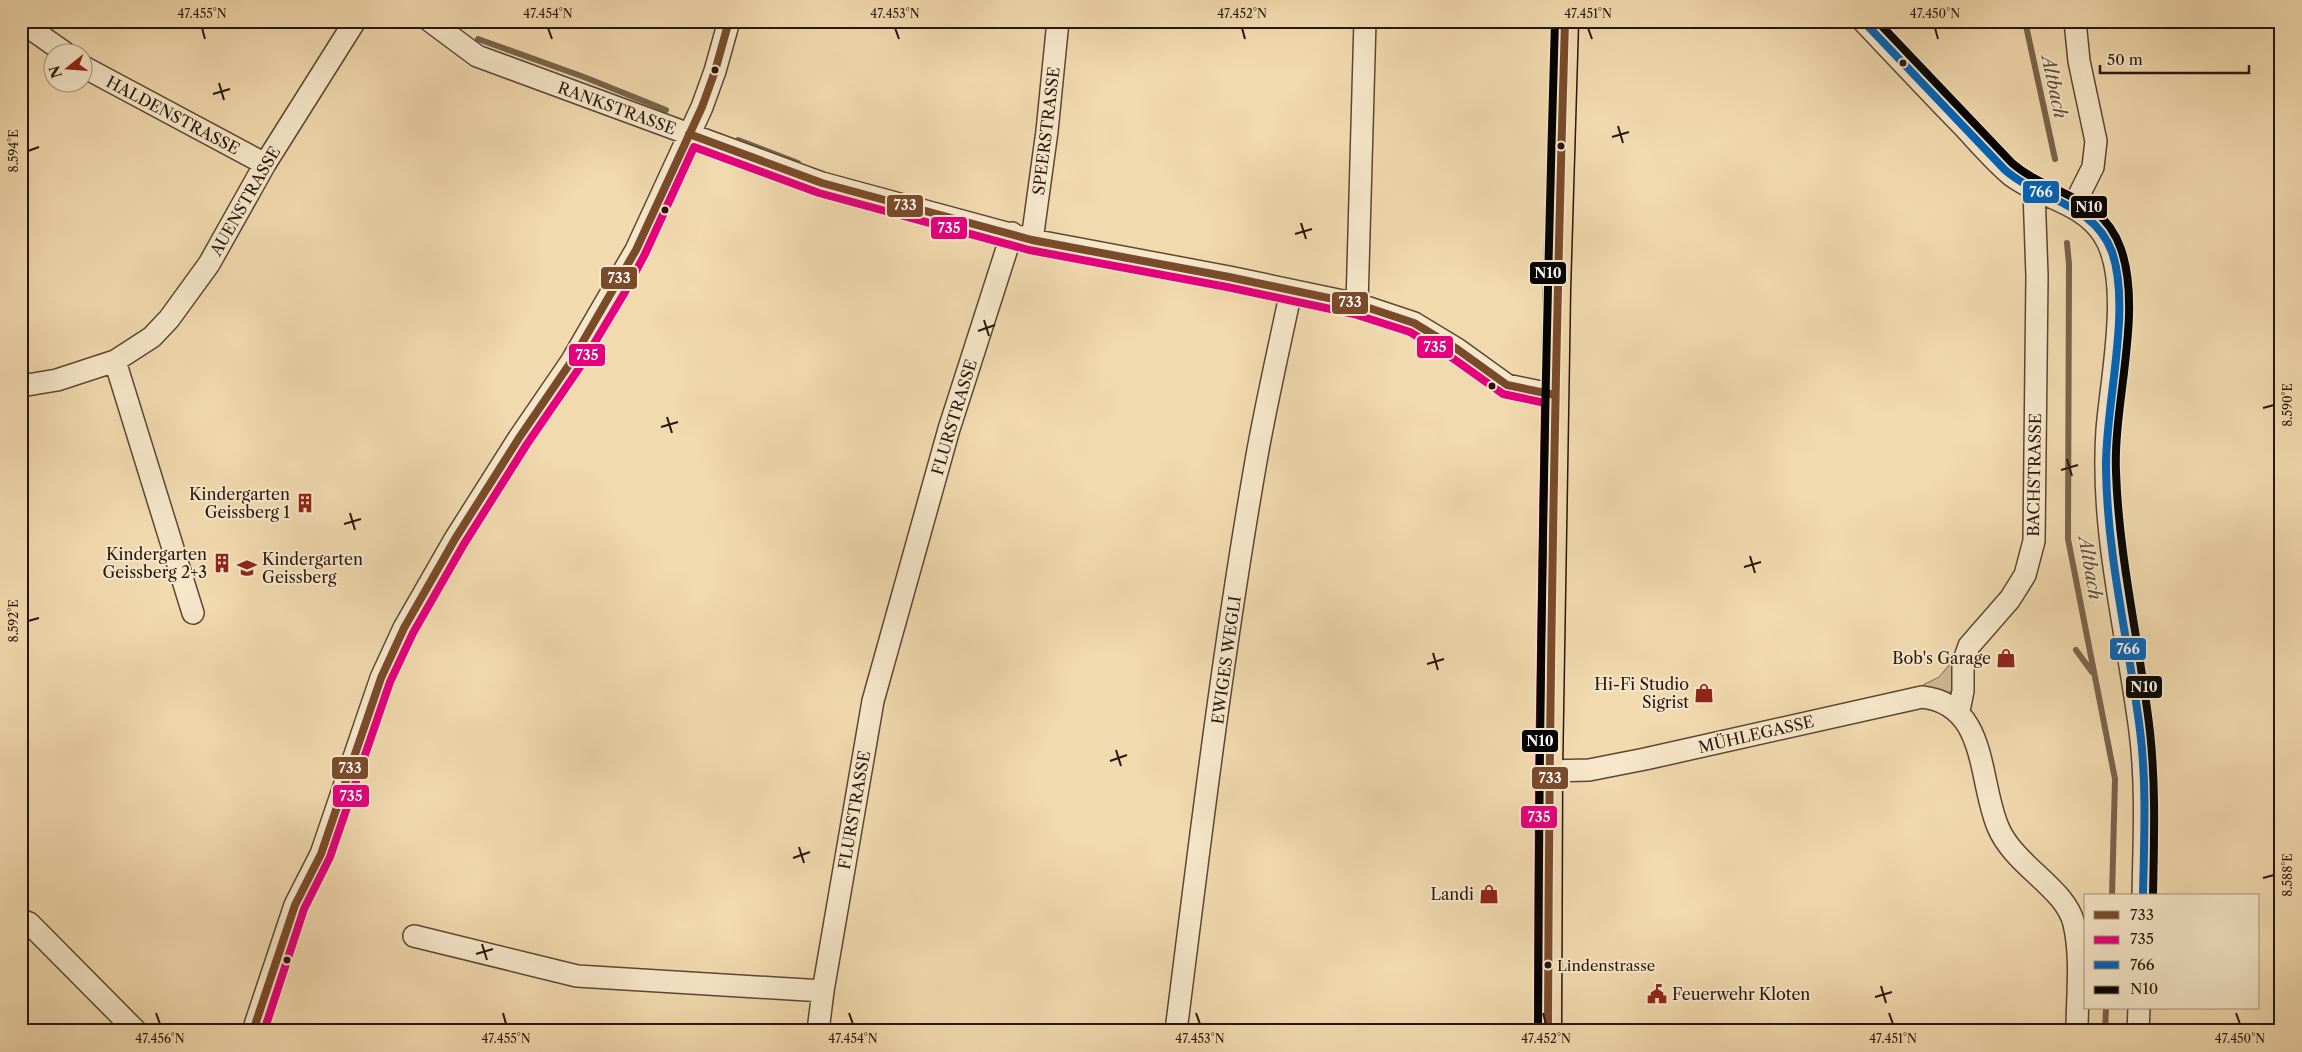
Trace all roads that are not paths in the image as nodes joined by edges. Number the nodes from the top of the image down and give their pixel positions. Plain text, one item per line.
1 (355, 21) edge
2 (430, 21) edge
3 (729, 21) edge
4 (1058, 21) edge
5 (1365, 21) edge
6 (1565, 21) edge
7 (1863, 21) edge
8 (2075, 21) edge
9 (21, 22) edge
10 (50, 42) edge
11 (92, 71) edge
12 (689, 134) junction
13 (265, 164) junction
14 (2034, 190) junction
15 (2073, 207) junction
16 (1012, 233) junction
17 (1032, 240) junction
18 (1290, 291) junction
19 (1356, 304) junction
20 (115, 361) junction
21 (21, 386) edge
22 (1555, 395) junction
23 (193, 613) dead end
24 (1959, 711) junction
25 (1549, 771) junction
26 (2143, 894) edge
27 (21, 920) edge
28 (414, 936) dead end
29 (822, 991) junction
30 (2139, 1010) edge
31 (136, 1031) edge
32 (253, 1031) edge
33 (818, 1031) edge
34 (1176, 1031) edge
35 (1548, 1031) edge
36 (2077, 1031) edge
37 (2138, 1031) edge

1 - 13 street, AUENSTRASSE
2 - 12 street, RANKSTRASSE
3 - 12 street
4 - 17 street, SPEERSTRASSE
5 - 19 street
6 - 22 main road
7 - 14 street
8 - 15 street
9 - 10 street
11 - 13 street, HALDENSTRASSE
12 - 16 street, RANKSTRASSE
12 - 32 street
13 - 20 street, AUENSTRASSE
14 - 15 street
14 - 24 street, BACHSTRASSE
15 - 26 street
16 - 17 street, RANKSTRASSE
16 - 29 street, FLURSTRASSE
17 - 18 street, RANKSTRASSE
18 - 19 street, RANKSTRASSE
18 - 34 street, EWIGES WEGLI
19 - 22 street, RANKSTRASSE
20 - 21 street, AUENSTRASSE
20 - 23 street
22 - 25 main road
24 - 25 street, MÜHLEGASSE
24 - 36 street
25 - 35 main road
27 - 31 street
28 - 29 street
29 - 33 street, FLURSTRASSE
30 - 37 street

